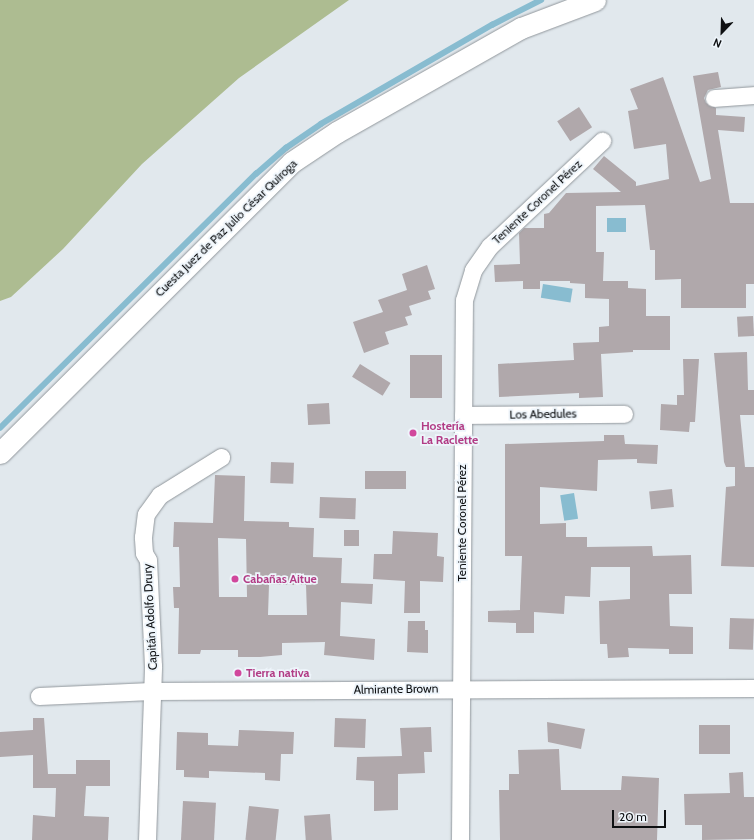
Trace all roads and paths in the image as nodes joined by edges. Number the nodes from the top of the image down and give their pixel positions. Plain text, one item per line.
1 (595, 0) edge
2 (754, 95) edge
3 (714, 98) dead end
4 (602, 141) dead end
5 (624, 414) dead end
6 (463, 415) junction
7 (0, 453) edge
8 (220, 457) dead end
9 (461, 688) junction
10 (754, 688) edge
11 (151, 691) junction
12 (39, 696) dead end
13 (147, 840) edge
14 (460, 840) edge

1 - 7 street, Cuesta Juez de Paz Julio César Quiroga
2 - 3 street
4 - 6 street, Teniente Coronel Pérez
5 - 6 street, Los Abedules
6 - 9 street, Teniente Coronel Pérez
8 - 11 street, Capitán Adolfo Drury
9 - 10 street, Almirante Brown
9 - 11 street, Almirante Brown
9 - 14 street, Teniente Coronel Pérez
11 - 12 street, Almirante Brown
11 - 13 street, Capitán Adolfo Drury

